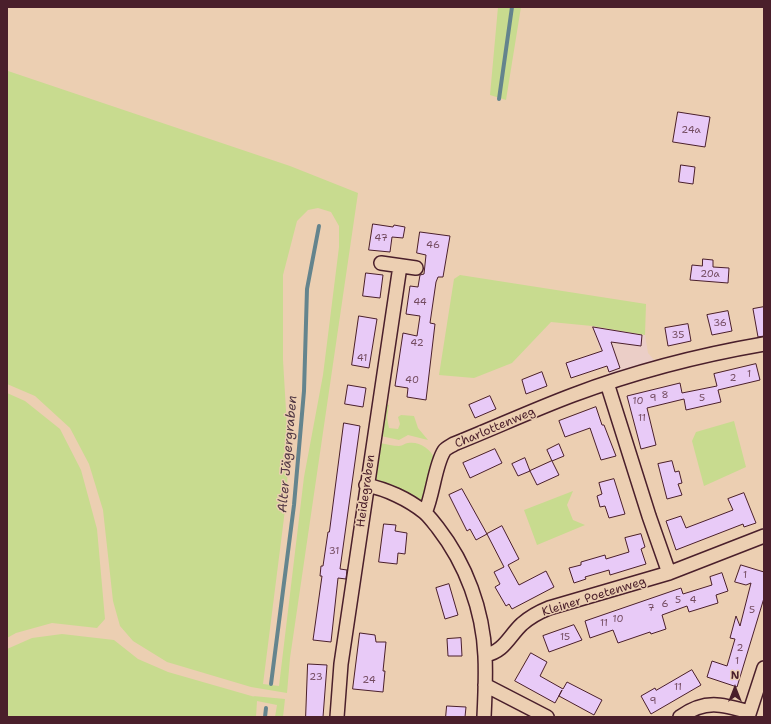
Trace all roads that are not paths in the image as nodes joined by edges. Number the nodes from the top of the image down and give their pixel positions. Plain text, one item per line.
1 (381, 263) dead end
2 (400, 266) junction
3 (416, 268) dead end
4 (764, 344) edge
5 (607, 383) junction
6 (366, 485) junction
7 (425, 513) junction
8 (764, 536) edge
9 (669, 573) junction
10 (485, 654) junction
11 (764, 668) edge
12 (485, 685) junction
13 (749, 714) edge
14 (338, 717) edge
15 (484, 717) edge
16 (547, 717) edge
17 (680, 717) edge

1 - 2 street
2 - 3 street
2 - 6 street, Heidegraben
4 - 5 street, Charlottenweg
5 - 7 street, Charlottenweg
5 - 9 street
6 - 7 street
6 - 14 street, Heidegraben
7 - 10 street
8 - 9 street, Kleiner Poetenweg
9 - 10 street, Kleiner Poetenweg
10 - 12 street
11 - 13 street
12 - 15 street
12 - 16 street
13 - 17 street

